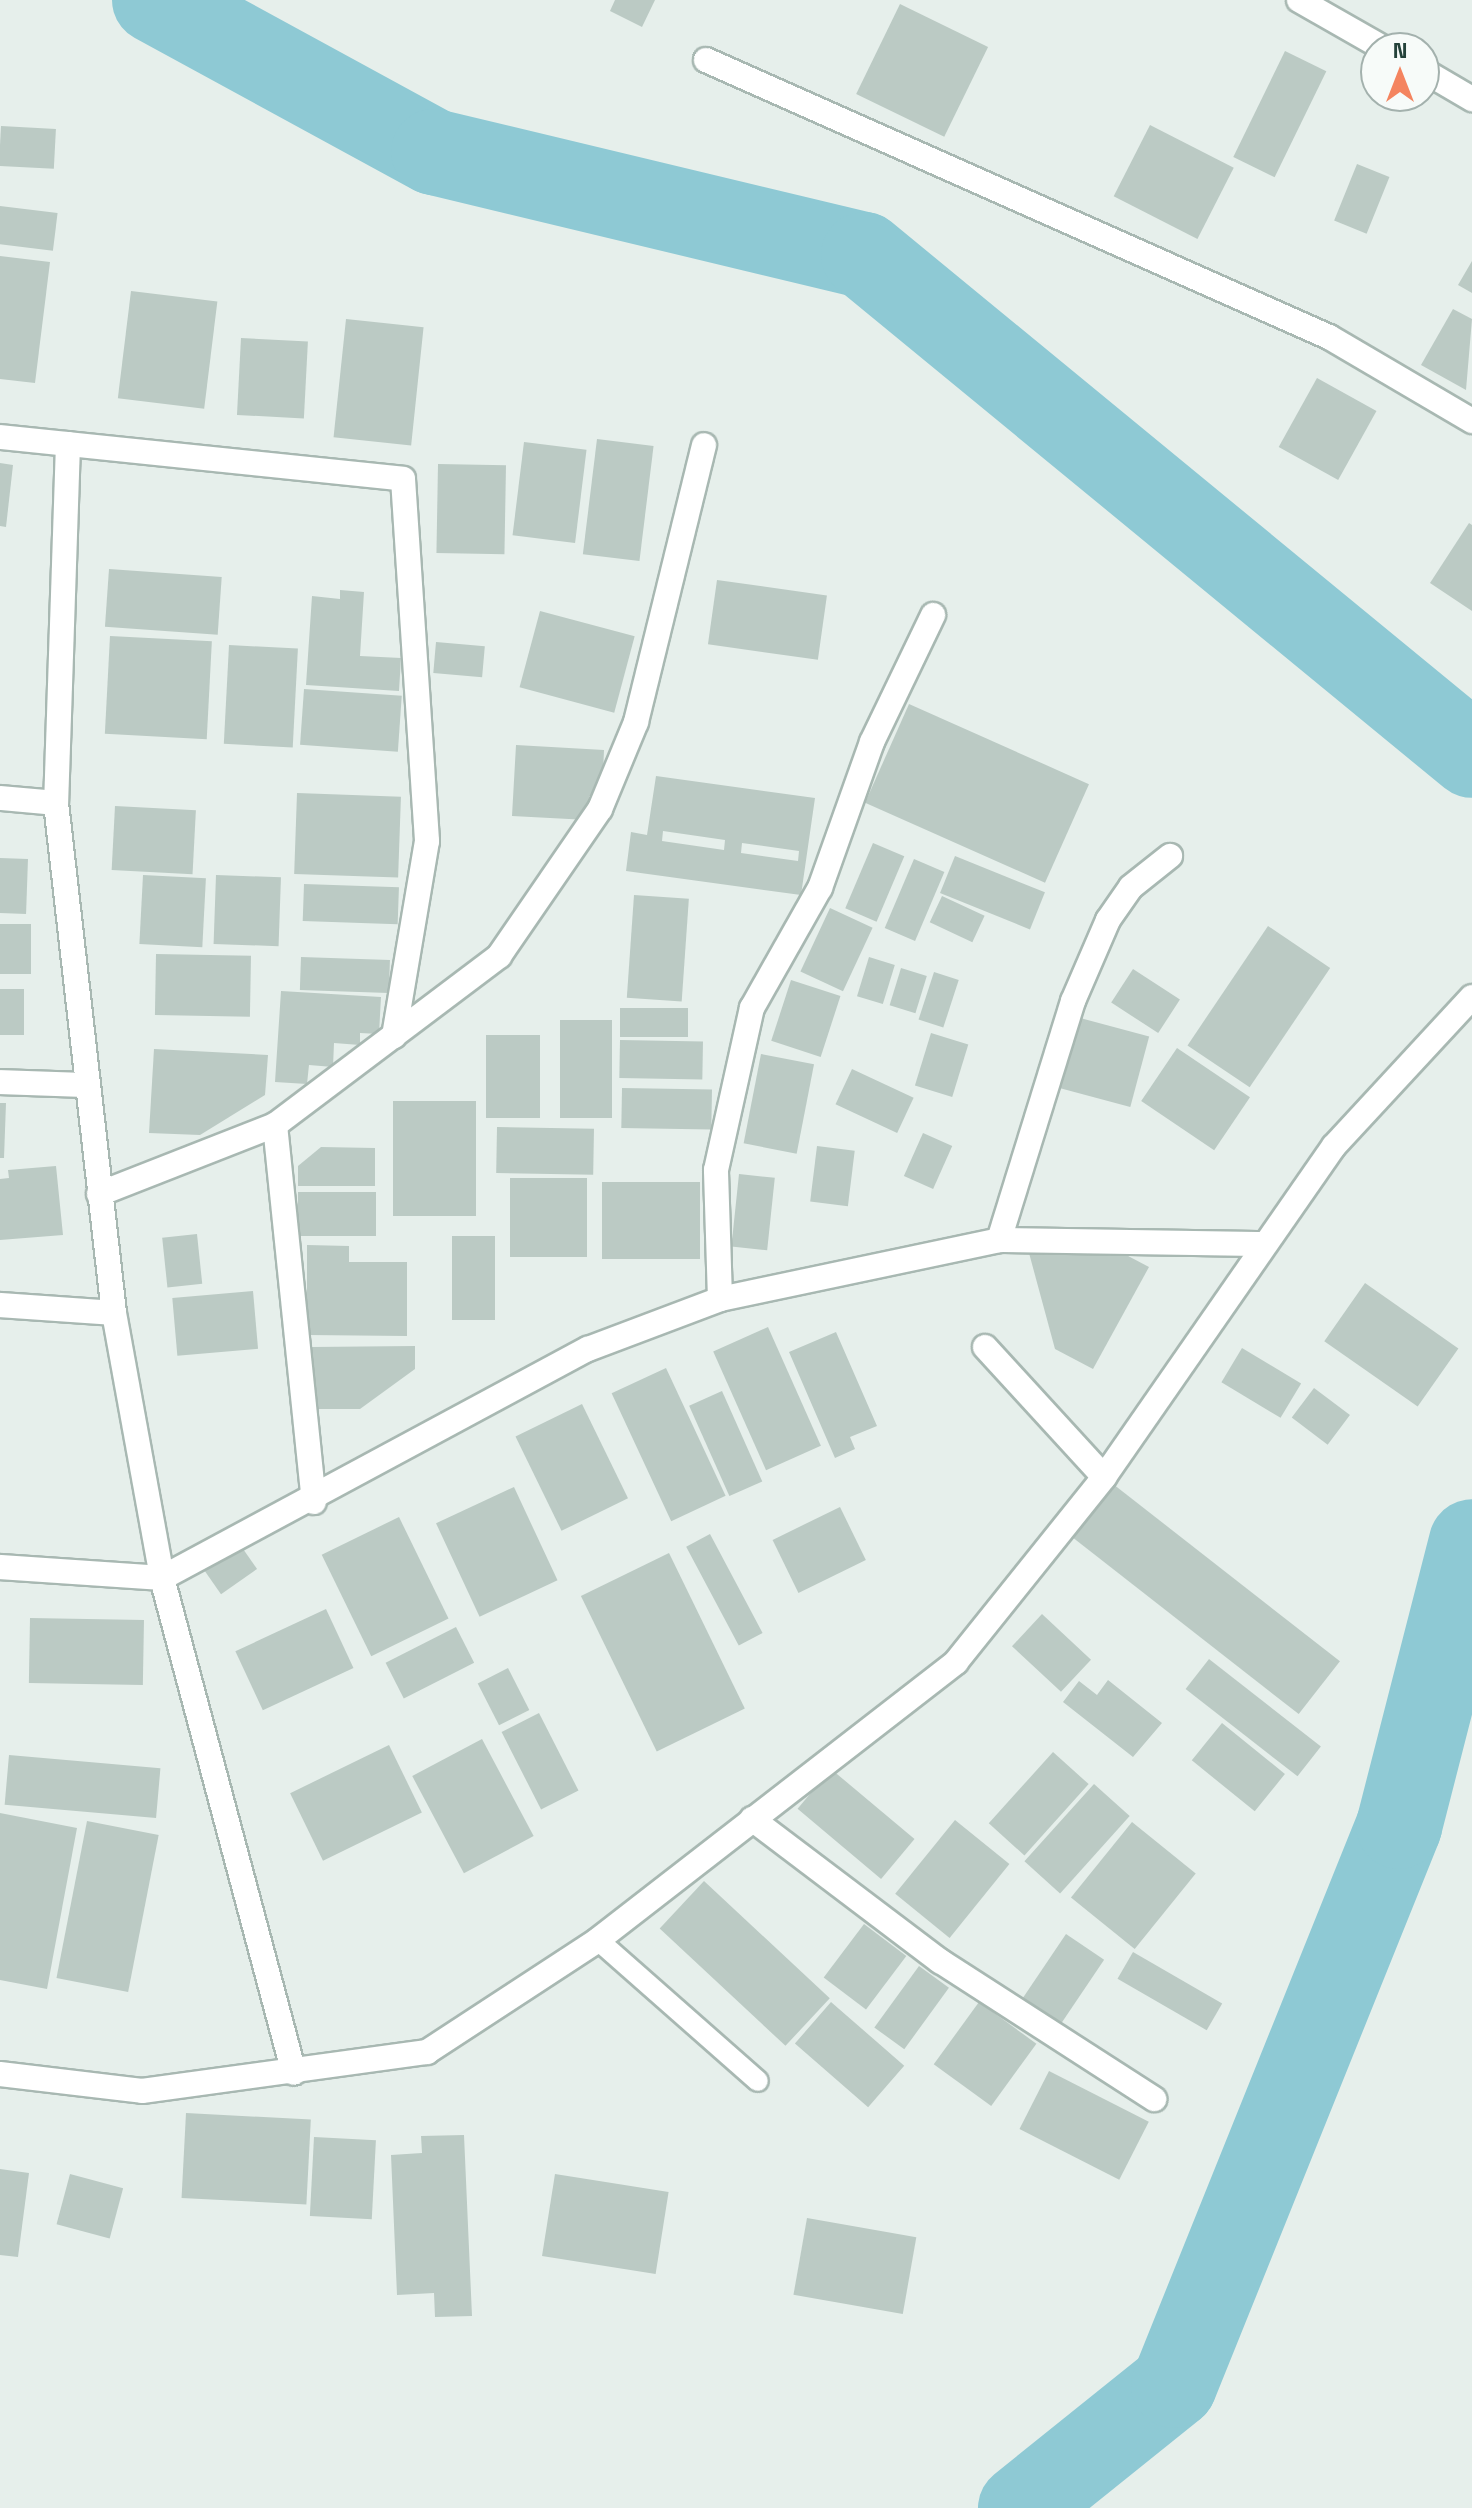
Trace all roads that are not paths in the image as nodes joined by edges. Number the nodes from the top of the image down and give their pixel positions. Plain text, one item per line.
1 (1299, 0) edge
2 (1360, 35) edge
3 (706, 60) dead end
4 (1440, 80) edge
5 (1472, 99) edge
6 (1472, 421) edge
7 (0, 437) edge
8 (68, 444) junction
9 (704, 445) dead end
10 (933, 615) dead end
11 (0, 798) edge
12 (56, 803) junction
13 (1170, 856) dead end
14 (1472, 997) edge
15 (394, 1036) junction
16 (0, 1082) edge
17 (87, 1085) junction
18 (275, 1125) junction
19 (99, 1194) junction
20 (999, 1240) junction
21 (1261, 1244) junction
22 (720, 1299) junction
23 (0, 1305) edge
24 (114, 1313) junction
25 (985, 1347) dead end
26 (1104, 1477) junction
27 (314, 1502) junction
28 (0, 1567) edge
29 (162, 1578) junction
30 (752, 1819) junction
31 (598, 1940) junction
32 (294, 2073) junction
33 (0, 2074) edge
34 (758, 2081) dead end
35 (1154, 2099) dead end

1 - 2 street
3 - 6 street
4 - 5 street
7 - 8 street
8 - 12 street
8 - 15 street
9 - 15 street
10 - 22 street
11 - 12 street
12 - 17 street
13 - 20 street
14 - 21 street
15 - 18 street
16 - 17 street
17 - 19 street
18 - 19 street
18 - 27 street
19 - 24 street
20 - 21 street
20 - 22 street
21 - 26 street
22 - 27 street
23 - 24 street
24 - 29 street
25 - 26 street
26 - 30 street
27 - 29 street
28 - 29 street
29 - 32 street
30 - 31 street
30 - 35 street
31 - 32 street
31 - 34 lane
32 - 33 street

